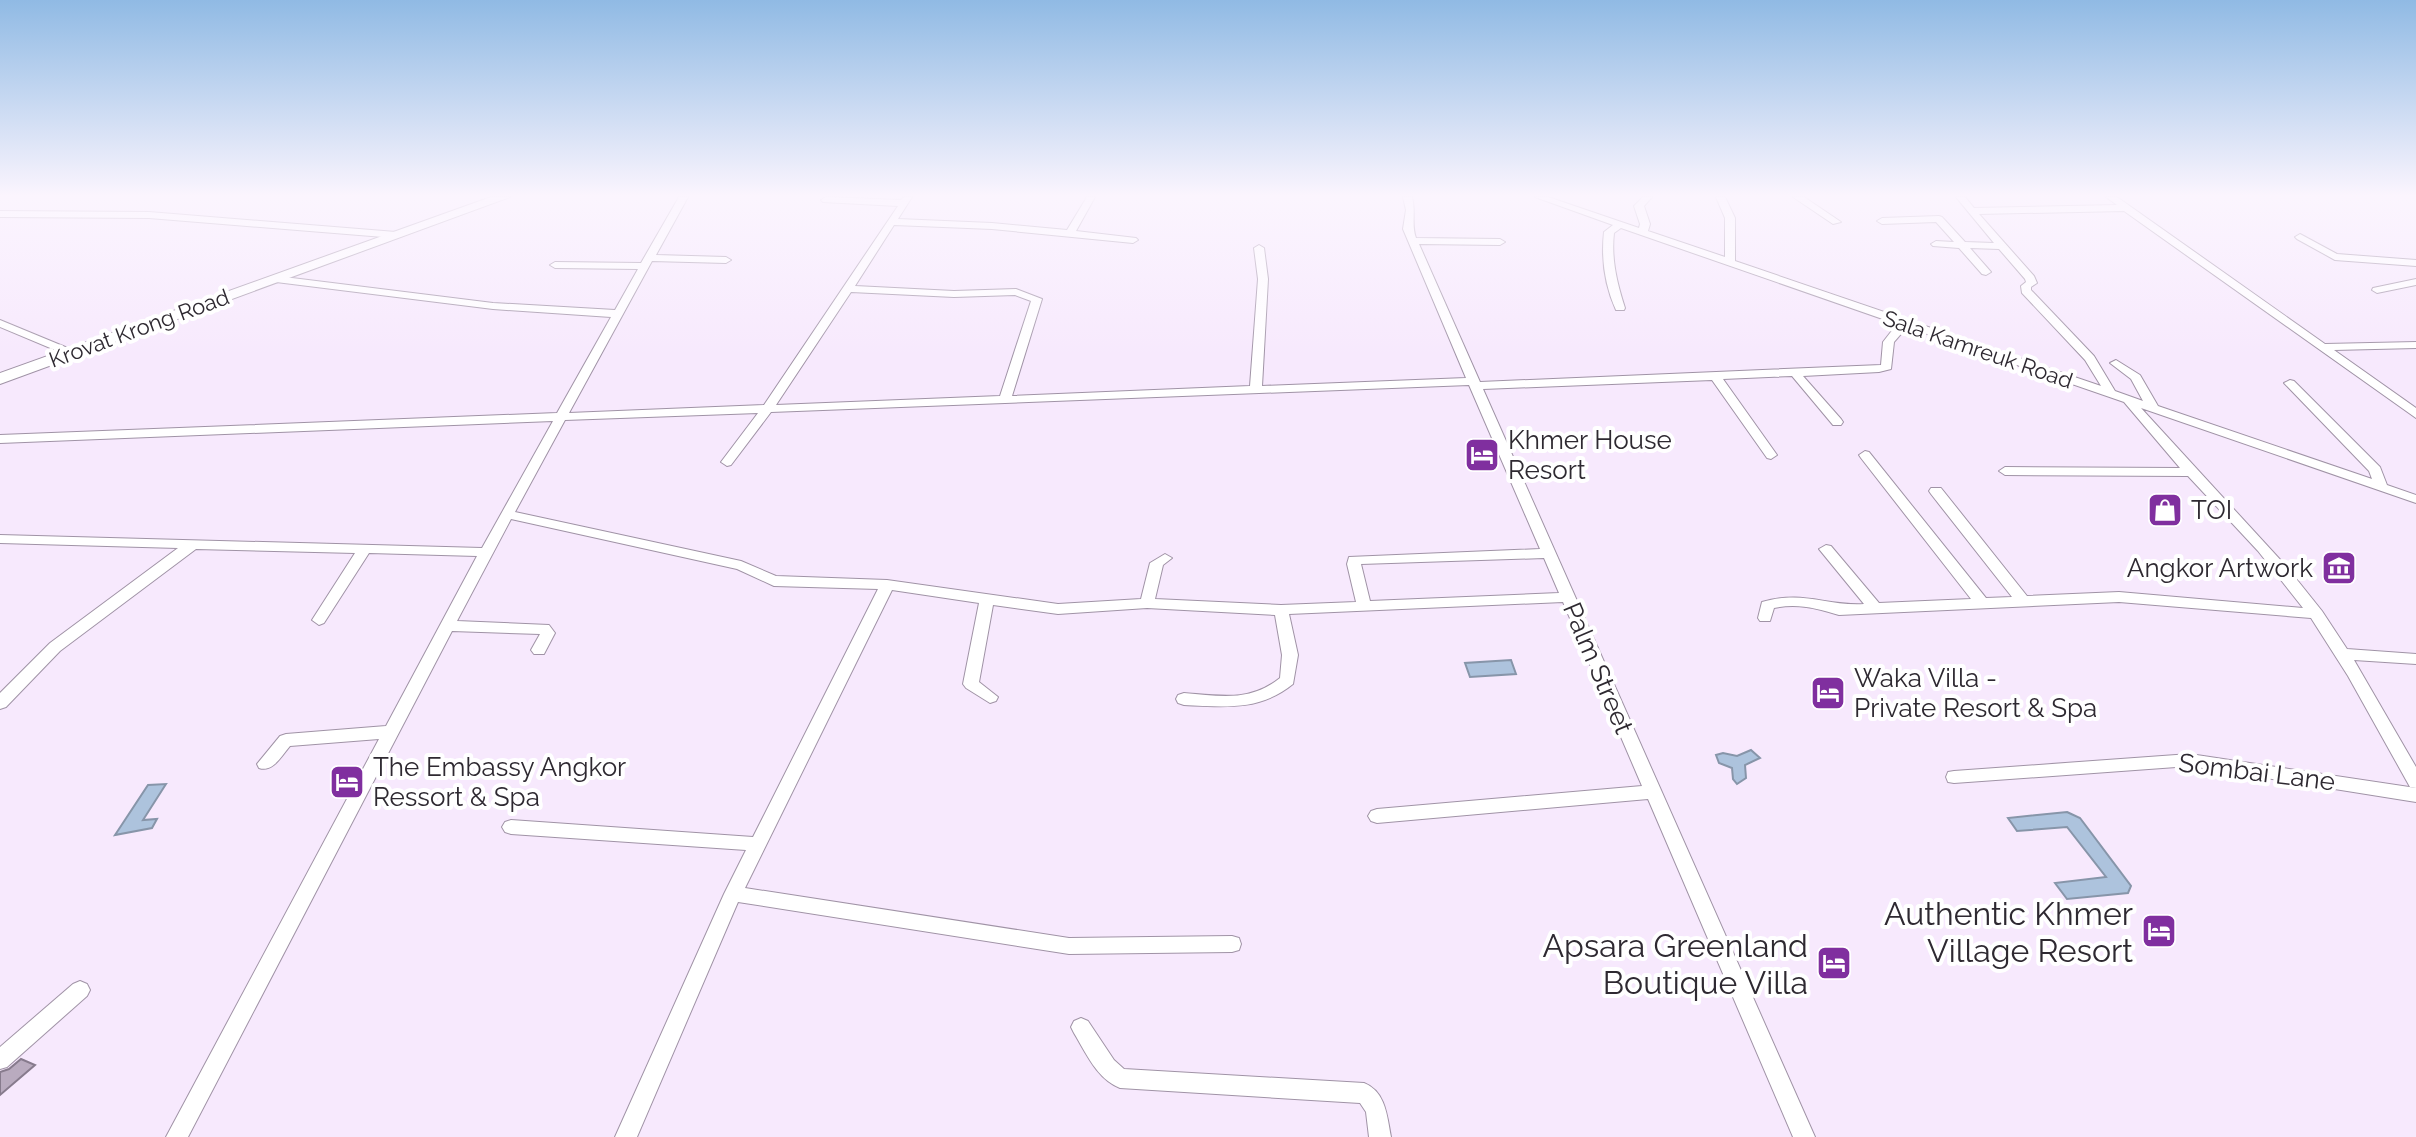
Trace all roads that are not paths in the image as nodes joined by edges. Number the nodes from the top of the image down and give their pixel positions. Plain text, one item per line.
1 (355, 250) edge
2 (654, 250) edge
3 (873, 250) edge
4 (1259, 250) edge
5 (1417, 250) edge
6 (1607, 250) edge
7 (1692, 250) edge
8 (1730, 250) edge
9 (1967, 250) edge
10 (2005, 250) edge
11 (2189, 250) edge
12 (2323, 250) edge
13 (726, 260) dead end
14 (647, 262) junction
15 (1730, 263) junction
16 (2416, 263) edge
17 (555, 265) dead end
18 (1986, 272) dead end
19 (276, 279) junction
20 (2416, 282) edge
21 (847, 289) junction
22 (2377, 290) dead end
23 (1620, 308) dead end
24 (619, 314) junction
25 (0, 323) edge
26 (1904, 324) junction
27 (2416, 345) edge
28 (2326, 347) junction
29 (71, 353) junction
30 (2116, 363) dead end
31 (1795, 373) junction
32 (1715, 376) junction
33 (0, 379) edge
34 (1475, 383) junction
35 (2290, 383) dead end
36 (1256, 388) junction
37 (2112, 396) junction
38 (1005, 399) junction
39 (2128, 400) junction
40 (2153, 408) junction
41 (770, 409) junction
42 (2416, 414) edge
43 (561, 417) junction
44 (1837, 422) dead end
45 (0, 439) edge
46 (1771, 455) dead end
47 (1865, 455) dead end
48 (727, 462) dead end
49 (2005, 471) dead end
50 (2193, 472) junction
51 (2381, 487) junction
52 (1936, 491) dead end
53 (2416, 499) edge
54 (507, 514) junction
55 (4, 542) edge
56 (194, 543) junction
57 (365, 548) junction
58 (1826, 549) dead end
59 (486, 552) junction
60 (1549, 553) junction
61 (1165, 558) dead end
62 (887, 585) junction
63 (1568, 597) junction
64 (987, 599) junction
65 (2023, 601) junction
66 (1147, 603) junction
67 (1982, 603) junction
68 (1364, 605) junction
69 (1875, 608) junction
70 (1281, 610) junction
71 (2317, 614) junction
72 (1765, 618) dead end
73 (319, 620) dead end
74 (447, 626) junction
75 (539, 650) dead end
76 (2345, 654) junction
77 (2416, 659) edge
78 (990, 697) dead end
79 (1184, 699) dead end
80 (0, 703) edge
81 (391, 732) junction
82 (265, 764) dead end
83 (1954, 777) dead end
84 (2407, 790) edge
85 (1652, 792) junction
86 (1377, 816) dead end
87 (511, 827) dead end
88 (758, 844) junction
89 (733, 894) junction
90 (1232, 944) dead end
91 (80, 990) dead end
92 (1081, 1027) dead end
93 (0, 1060) edge
94 (177, 1137) edge
95 (626, 1137) edge
96 (1380, 1137) edge
97 (1804, 1137) edge

1 - 19 highway, Krovat Krong Road
2 - 14 street
3 - 21 street
4 - 36 street
5 - 34 street, Palm Street
6 - 23 street
7 - 15 street, Sala Kamreuk Road
8 - 15 street
9 - 18 street
10 - 37 street
11 - 28 street
12 - 16 street
13 - 14 street
14 - 17 street
14 - 24 street
15 - 26 street, Sala Kamreuk Road
19 - 24 street
19 - 29 highway, Krovat Krong Road
20 - 22 street
21 - 38 street
21 - 41 street
24 - 43 street
25 - 29 street
26 - 31 street
26 - 37 street, Sala Kamreuk Road
27 - 28 street
28 - 42 street
29 - 33 highway, Krovat Krong Road
30 - 40 street
31 - 32 street
31 - 44 street
32 - 34 street
32 - 46 street
34 - 36 street
34 - 60 street, Palm Street
35 - 51 street
36 - 38 street
37 - 39 street, Sala Kamreuk Road
38 - 41 street
39 - 40 street, Sala Kamreuk Road
39 - 50 street
40 - 51 street, Sala Kamreuk Road
41 - 43 street
41 - 48 street
43 - 45 street
43 - 54 street
47 - 67 street
49 - 50 street
50 - 71 street
51 - 53 street, Sala Kamreuk Road
52 - 65 street
54 - 59 street
54 - 62 street
55 - 56 street
56 - 57 street
56 - 80 street
57 - 59 street
57 - 73 street
58 - 69 street
59 - 74 street
60 - 63 street, Palm Street
60 - 68 street
61 - 66 street
62 - 64 street
62 - 88 street
63 - 68 street
63 - 85 street, Palm Street
64 - 66 street
64 - 78 street
65 - 67 street
65 - 71 street
66 - 70 street
67 - 69 street
68 - 70 street
69 - 72 street
70 - 79 street
71 - 76 street
74 - 75 street
74 - 81 street
76 - 77 street
76 - 84 street
81 - 82 street
81 - 94 street
83 - 84 street, Sombai Lane
85 - 86 street
85 - 97 street, Palm Street
87 - 88 street
88 - 89 street
89 - 90 street
89 - 95 street
91 - 93 street
92 - 96 street

